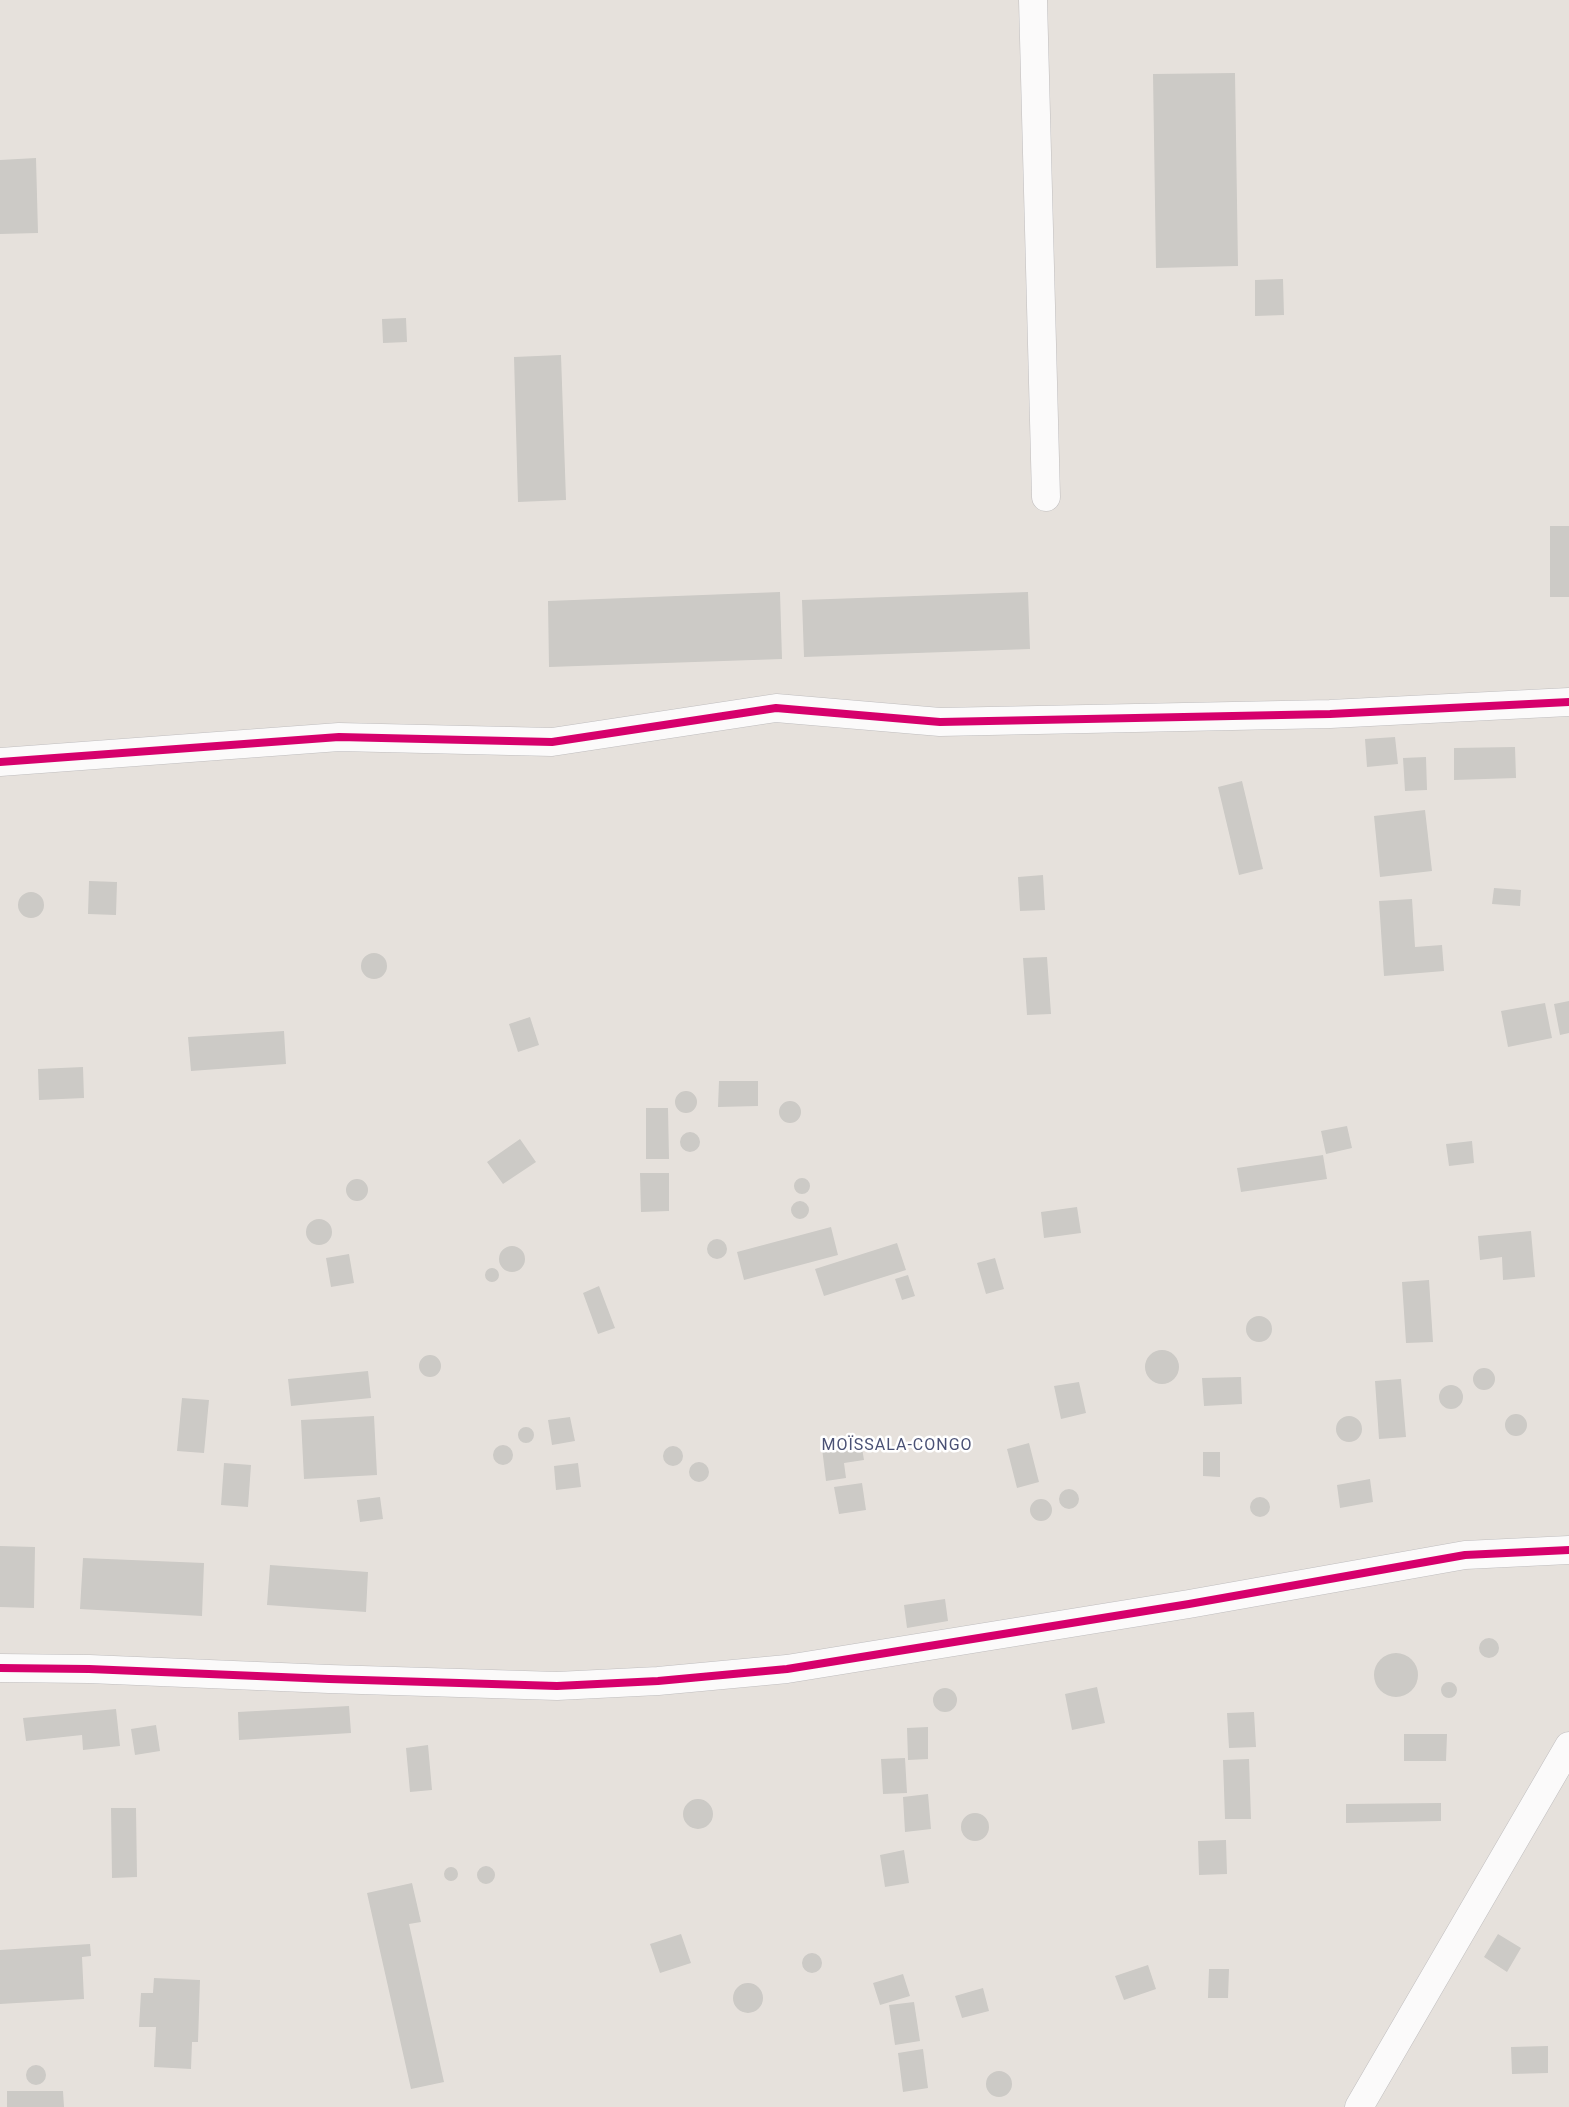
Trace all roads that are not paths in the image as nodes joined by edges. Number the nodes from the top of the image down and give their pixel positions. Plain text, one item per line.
1 (1033, 0) edge
2 (1046, 497) dead end
3 (1569, 702) edge
4 (0, 762) edge
5 (1569, 1550) edge
6 (0, 1668) edge
7 (1569, 1746) edge
8 (1359, 2107) edge

1 - 2 street
3 - 4 street
5 - 6 street
7 - 8 street

